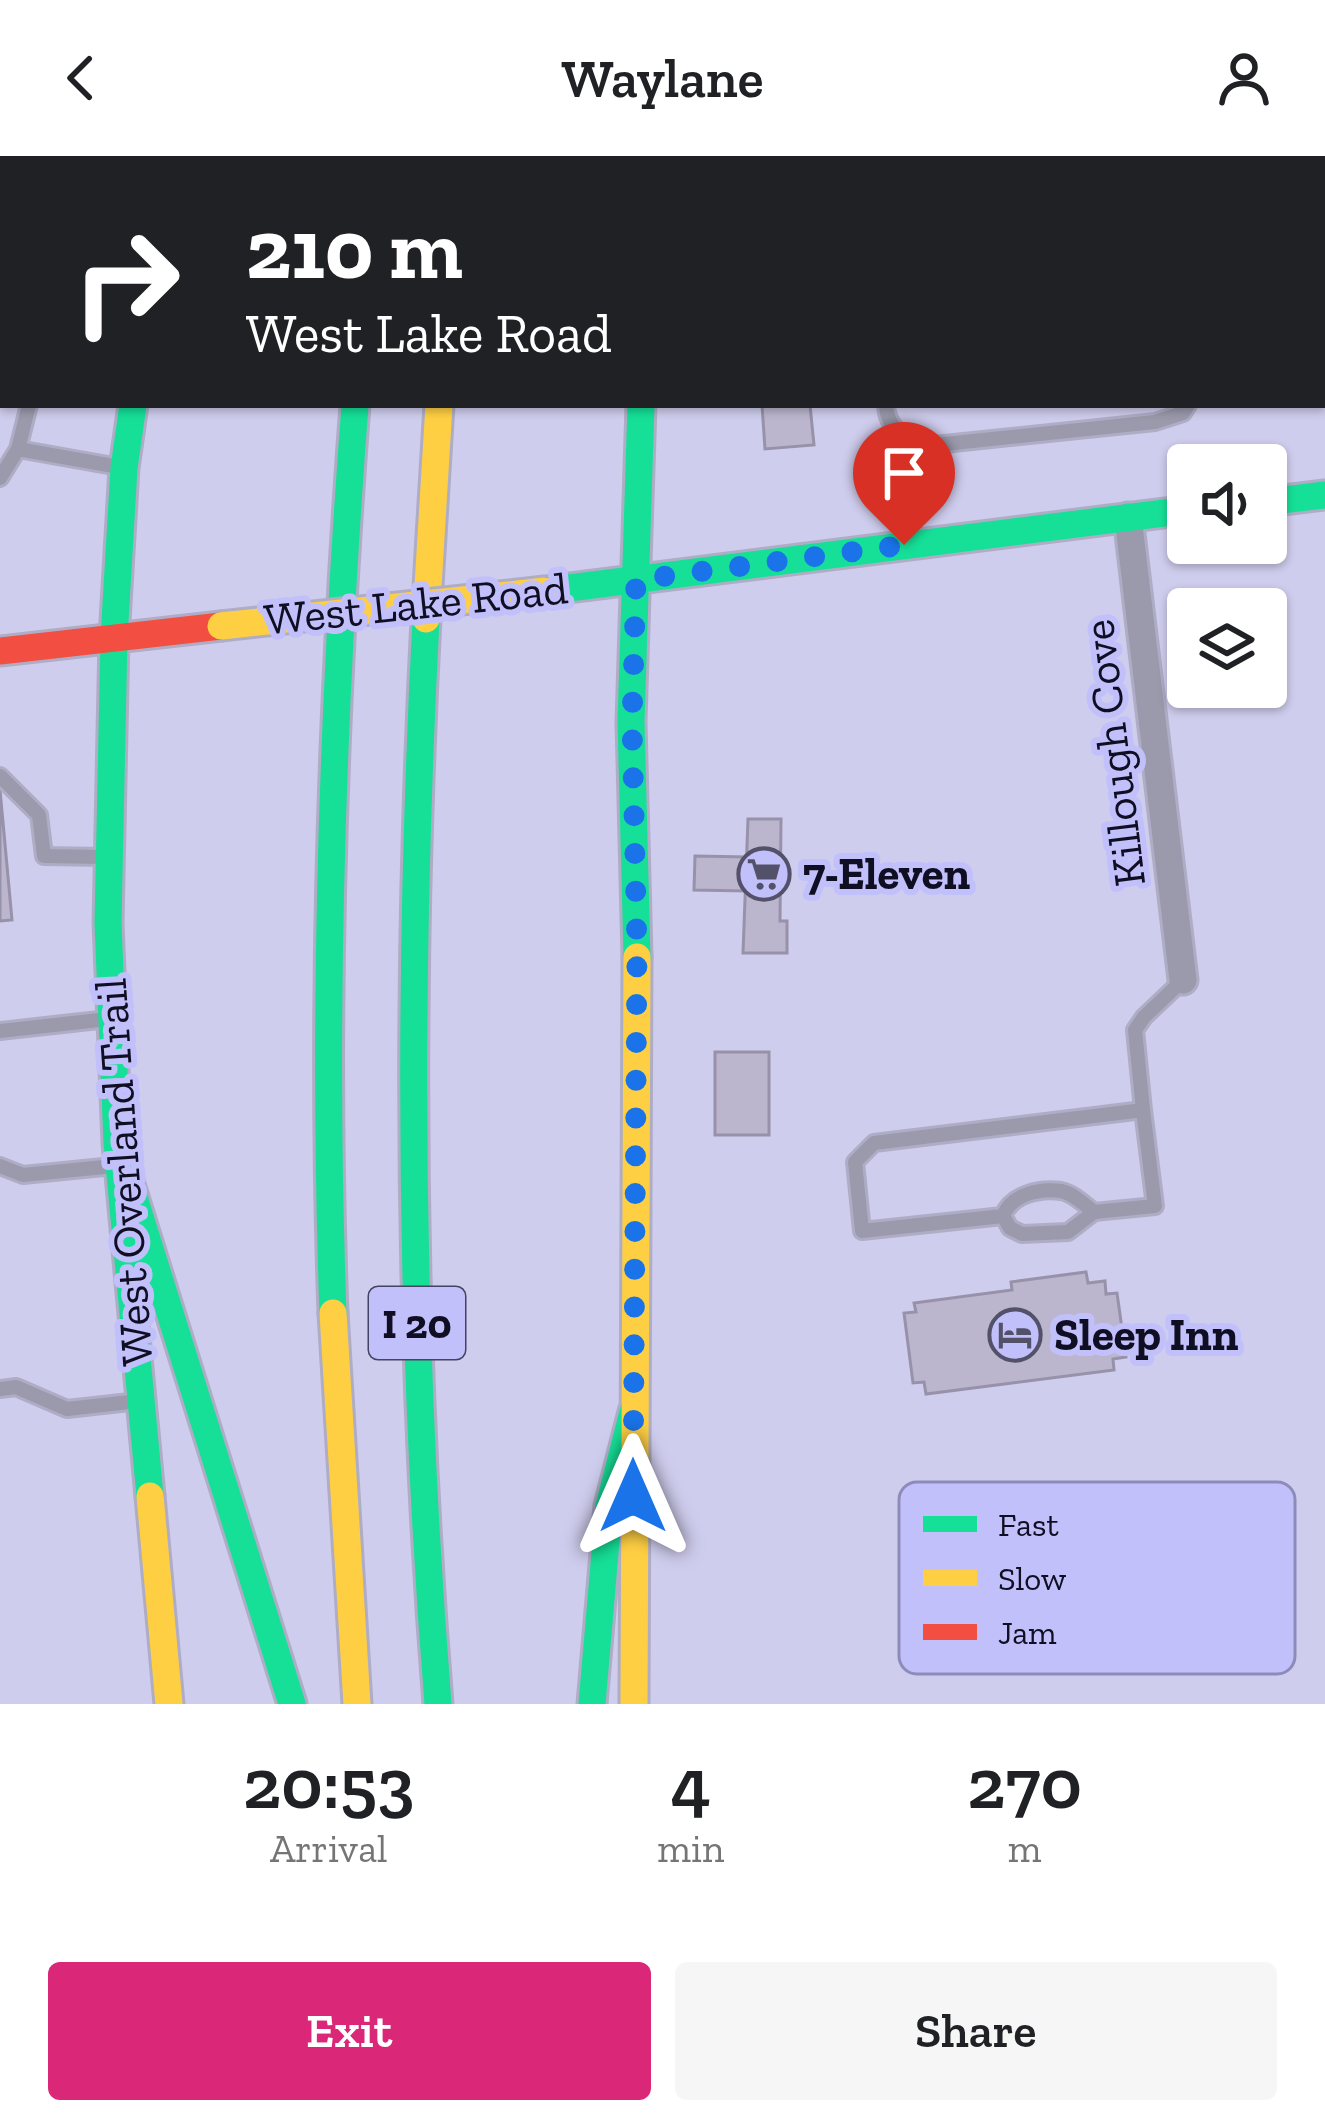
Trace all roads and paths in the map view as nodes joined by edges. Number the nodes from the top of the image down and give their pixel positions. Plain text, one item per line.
1 (28, 408) edge
2 (133, 408) edge
3 (355, 408) edge
4 (439, 408) edge
5 (641, 408) edge
6 (886, 408) edge
7 (1186, 408) edge
8 (18, 449) junction
9 (124, 468) junction
10 (0, 478) edge
11 (1325, 495) edge
12 (1287, 500) edge
13 (1167, 512) edge
14 (1128, 517) junction
15 (636, 580) junction
16 (114, 638) junction
17 (0, 651) edge
18 (0, 776) edge
19 (109, 857) junction
20 (1183, 980) joint
21 (112, 1018) junction
22 (0, 1030) edge
23 (1143, 1110) junction
24 (118, 1154) junction
25 (0, 1166) edge
26 (1094, 1211) junction
27 (1004, 1216) junction
28 (0, 1389) edge
29 (139, 1401) junction
30 (633, 1412) junction
31 (169, 1704) edge
32 (292, 1704) edge
33 (357, 1704) edge
34 (438, 1704) edge
35 (592, 1704) edge
36 (634, 1704) edge

1 - 8 lane
2 - 9 main road, West Overland Trail
3 - 33 main road, I 20
4 - 34 main road, I 20
5 - 15 main road
6 - 7 lane
8 - 9 lane
8 - 10 lane
9 - 16 main road, West Overland Trail
11 - 12 main road
13 - 14 main road, West Lake Road
14 - 15 main road, West Lake Road
14 - 20 street, Killough Cove
15 - 16 main road, West Lake Road, bridge
15 - 30 main road
16 - 17 main road, West Lake Road
16 - 19 main road, West Overland Trail
18 - 19 lane
19 - 21 main road, West Overland Trail
20 - 23 lane
21 - 22 lane
21 - 24 main road, West Overland Trail
23 - 26 lane
23 - 27 lane
24 - 25 lane
24 - 29 main road, West Overland Trail
24 - 32 main road
26 - 27 lane
26 - 27 lane
28 - 29 lane
29 - 31 main road, West Overland Trail
30 - 35 main road
30 - 36 main road

